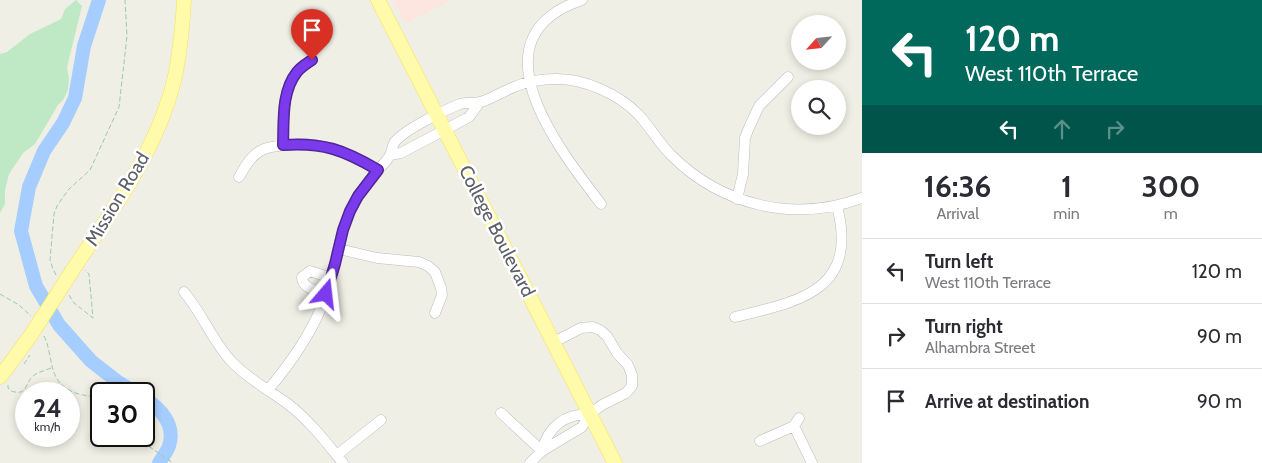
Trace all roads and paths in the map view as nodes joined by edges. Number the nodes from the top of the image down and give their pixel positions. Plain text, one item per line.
1 (125, 0) edge
2 (184, 0) edge
3 (378, 0) edge
4 (582, 0) edge
5 (312, 60) dead end
6 (788, 77) dead end
7 (530, 82) junction
8 (480, 102) junction
9 (437, 114) junction
10 (445, 130) junction
11 (283, 145) junction
12 (390, 155) junction
13 (378, 170) junction
14 (239, 177) dead end
15 (862, 198) edge
16 (737, 199) junction
17 (602, 204) dead end
18 (837, 206) junction
19 (338, 249) junction
20 (79, 271) junction
21 (57, 276) dead end
22 (331, 278) junction
23 (66, 290) dead end
24 (184, 292) dead end
25 (0, 294) edge
26 (326, 294) junction
27 (435, 314) dead end
28 (735, 317) dead end
29 (34, 320) dead end
30 (37, 334) junction
31 (554, 342) junction
32 (52, 368) junction
33 (4, 380) edge
34 (268, 390) junction
35 (90, 395) edge
36 (501, 413) dead end
37 (590, 414) junction
38 (382, 420) dead end
39 (760, 441) dead end
40 (150, 447) edge
41 (542, 451) junction
42 (340, 459) edge
43 (173, 463) edge
44 (530, 463) edge
45 (615, 463) edge
46 (812, 463) edge

1 - 21 path
2 - 20 main road, Mission Road
3 - 9 main road, College Boulevard
4 - 7 street
5 - 11 street
6 - 16 street
7 - 8 street
7 - 16 street
7 - 17 street
8 - 9 street
8 - 10 street
9 - 10 main road, College Boulevard
9 - 12 street
10 - 12 street
10 - 31 main road, College Boulevard
11 - 13 street
11 - 14 street
12 - 13 street
13 - 19 street
15 - 18 street
16 - 18 street
18 - 28 street
19 - 22 street
19 - 27 street
20 - 23 path
20 - 30 main road, Mission Road, bridge
22 - 26 street
22 - 26 street
24 - 34 street
25 - 29 path
26 - 34 street
30 - 32 path
30 - 33 main road, Mission Road
31 - 37 main road, College Boulevard
31 - 37 street
32 - 33 path
32 - 35 path
34 - 42 street
36 - 41 street
37 - 41 street
37 - 45 main road, College Boulevard
38 - 42 street
39 - 46 street
40 - 43 path
41 - 44 street

